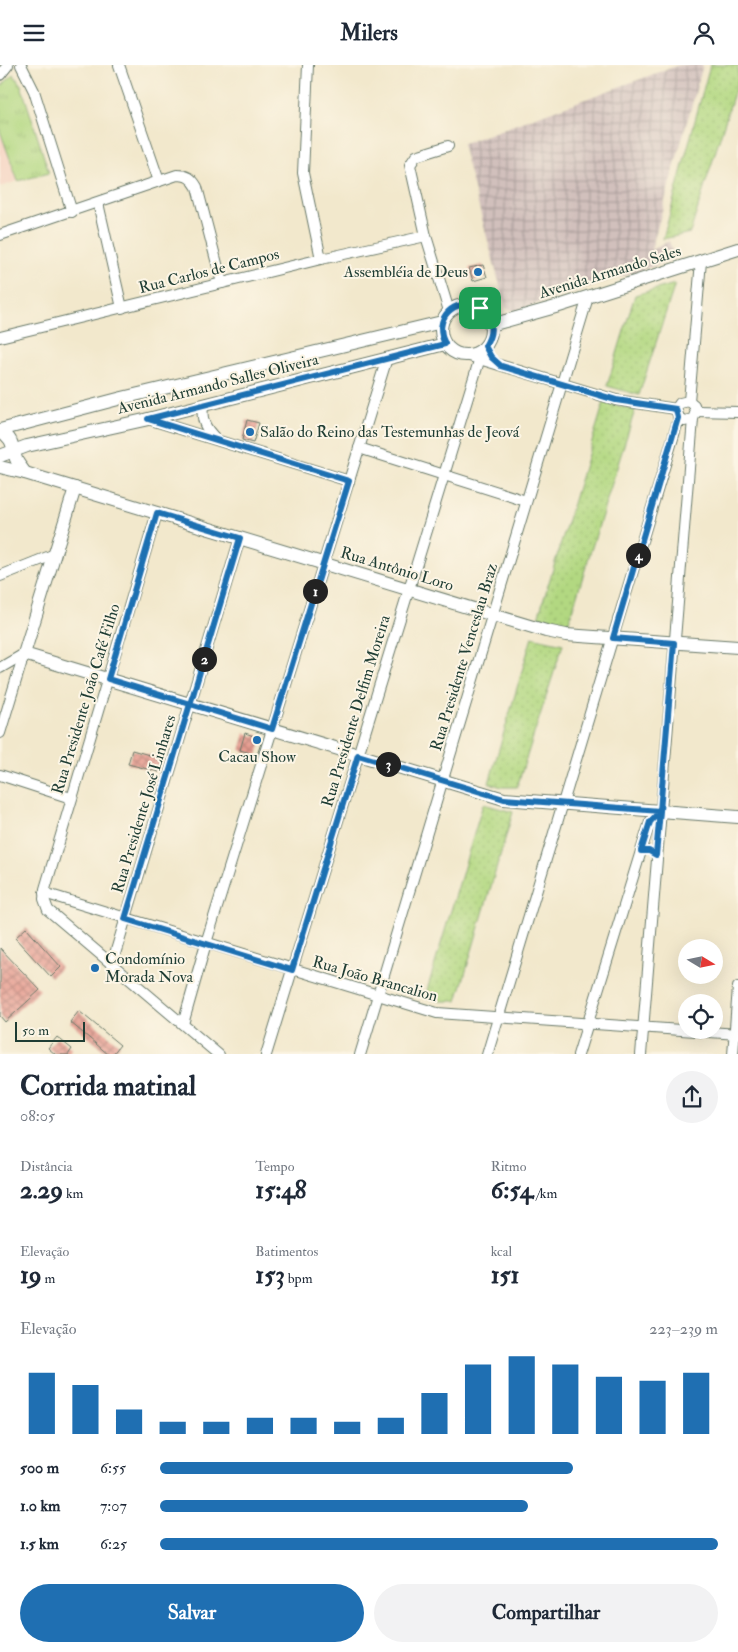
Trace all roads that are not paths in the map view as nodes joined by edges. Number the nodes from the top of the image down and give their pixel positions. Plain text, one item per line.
1 (8, 65) edge
2 (21, 65) edge
3 (119, 65) edge
4 (308, 65) edge
5 (0, 75) edge
6 (448, 146) dead end
7 (159, 181) junction
8 (98, 203) junction
9 (72, 212) junction
10 (0, 235) edge
11 (426, 236) junction
12 (738, 249) edge
13 (321, 259) junction
14 (701, 261) junction
15 (222, 283) junction
16 (588, 297) junction
17 (122, 308) junction
18 (449, 311) junction
19 (442, 322) junction
20 (491, 325) junction
21 (0, 337) edge
22 (445, 344) junction
23 (483, 351) junction
24 (463, 355) junction
25 (387, 358) junction
26 (474, 377) junction
27 (562, 384) junction
28 (689, 401) junction
29 (203, 405) junction
30 (738, 412) edge
31 (678, 413) junction
32 (695, 415) junction
33 (148, 419) junction
34 (0, 430) edge
35 (217, 440) junction
36 (359, 448) junction
37 (15, 450) junction
38 (0, 456) edge
39 (0, 467) edge
40 (25, 473) junction
41 (444, 475) junction
42 (349, 481) junction
43 (75, 488) junction
44 (526, 501) junction
45 (157, 513) junction
46 (240, 538) junction
47 (55, 554) junction
48 (323, 563) junction
49 (0, 575) edge
50 (409, 589) junction
51 (492, 615) junction
52 (613, 638) junction
53 (674, 643) junction
54 (738, 647) edge
55 (24, 653) junction
56 (0, 667) edge
57 (108, 679) junction
58 (190, 704) junction
59 (272, 729) junction
60 (0, 733) edge
61 (358, 755) junction
62 (0, 775) edge
63 (442, 781) junction
64 (71, 798) junction
65 (564, 803) junction
66 (660, 811) junction
67 (738, 817) edge
68 (641, 851) junction
69 (656, 855) junction
70 (44, 893) junction
71 (125, 919) junction
72 (206, 943) junction
73 (112, 963) junction
74 (292, 970) junction
75 (738, 987) edge
76 (378, 996) junction
77 (499, 1017) junction
78 (587, 1023) junction
79 (183, 1024) junction
80 (643, 1027) junction
81 (736, 1034) edge
82 (218, 1054) edge
83 (266, 1054) edge
84 (360, 1054) edge
85 (488, 1054) edge
86 (578, 1054) edge
87 (641, 1054) edge
88 (733, 1054) edge

1 - 5 street
2 - 9 street
3 - 7 street
4 - 13 street
6 - 11 street
7 - 8 street
7 - 15 street
8 - 9 street
8 - 17 street
9 - 10 street
11 - 13 street, Rua Carlos de Campos
11 - 18 street
12 - 14 street, Avenida Armando Sales
13 - 15 street, Rua Carlos de Campos
14 - 16 street, Avenida Armando Sales
14 - 28 street
15 - 17 street, Rua Carlos de Campos
16 - 20 street, Avenida Armando Sales
16 - 27 street, Rua Presidente Venceslau Braz
17 - 21 street, Rua Carlos de Campos
18 - 19 street
18 - 20 street
19 - 22 street
19 - 34 street, Avenida Armando Salles Oliveira
20 - 23 street
22 - 24 street
22 - 25 street, Avenida Armando Salles Oliveira
23 - 24 street
23 - 26 street, Rua Presidente Delfim Moreira
23 - 27 street
24 - 26 street
25 - 29 street, Avenida Armando Salles Oliveira
25 - 36 street
26 - 41 street, Rua Presidente Delfim Moreira
27 - 31 street
27 - 44 street, Rua Presidente Venceslau Braz
28 - 31 street
28 - 32 street
29 - 33 street, Avenida Armando Salles Oliveira
29 - 35 street
30 - 32 street
31 - 32 street
31 - 52 street
32 - 53 street
33 - 35 street
33 - 37 street, Avenida Armando Salles Oliveira
34 - 37 street
35 - 42 street
36 - 41 street
36 - 42 street
37 - 38 street, Avenida Armando Salles Oliveira
37 - 40 street
39 - 40 street, Rua Antônio Loro
40 - 43 street, Rua Antônio Loro
41 - 44 street
41 - 50 street, Rua Presidente Delfim Moreira
42 - 48 street
43 - 45 street, Rua Antônio Loro
43 - 47 street
44 - 51 street, Rua Presidente Venceslau Braz
45 - 46 street, Rua Antônio Loro
45 - 57 street, Rua Presidente João Café Filho
46 - 48 street, Rua Antônio Loro
46 - 58 street, Rua Presidente José Linhares
47 - 49 street
47 - 55 street
48 - 50 street, Rua Antônio Loro
48 - 59 street
50 - 51 street, Rua Antônio Loro
50 - 61 street, Rua Presidente Delfim Moreira
51 - 52 street, Rua Antônio Loro
51 - 63 street, Rua Presidente Venceslau Braz
52 - 53 street, Rua Antônio Loro
52 - 65 street
53 - 54 street, Rua Antônio Loro
53 - 66 street
55 - 56 street
55 - 57 street
55 - 60 street
57 - 58 street
57 - 64 street, Rua Presidente João Café Filho
58 - 59 street
58 - 71 street, Rua Presidente José Linhares
59 - 61 street
59 - 72 street
61 - 63 street
61 - 74 street, Rua Presidente Delfim Moreira
62 - 64 street
63 - 65 street
63 - 76 street, Rua Presidente Venceslau Braz
64 - 70 street, Rua Presidente João Café Filho
65 - 66 street
65 - 77 street
66 - 67 street
66 - 68 street
66 - 69 street
68 - 69 street
68 - 78 street
69 - 80 street
70 - 71 street, Rua João Brancalion
70 - 73 street
71 - 72 street, Rua João Brancalion
71 - 73 street, Rua Presidente José Linhares
72 - 74 street, Rua João Brancalion
72 - 79 street
73 - 79 street
74 - 76 street, Rua João Brancalion
74 - 83 street, Rua Presidente Delfim Moreira
75 - 81 street
76 - 77 street, Rua João Brancalion
76 - 84 street, Rua Presidente Venceslau Braz
77 - 78 street, Rua João Brancalion
77 - 85 street
78 - 80 street, Rua João Brancalion
78 - 86 street
79 - 82 street
80 - 81 street, Rua João Brancalion
80 - 87 street
81 - 88 street

